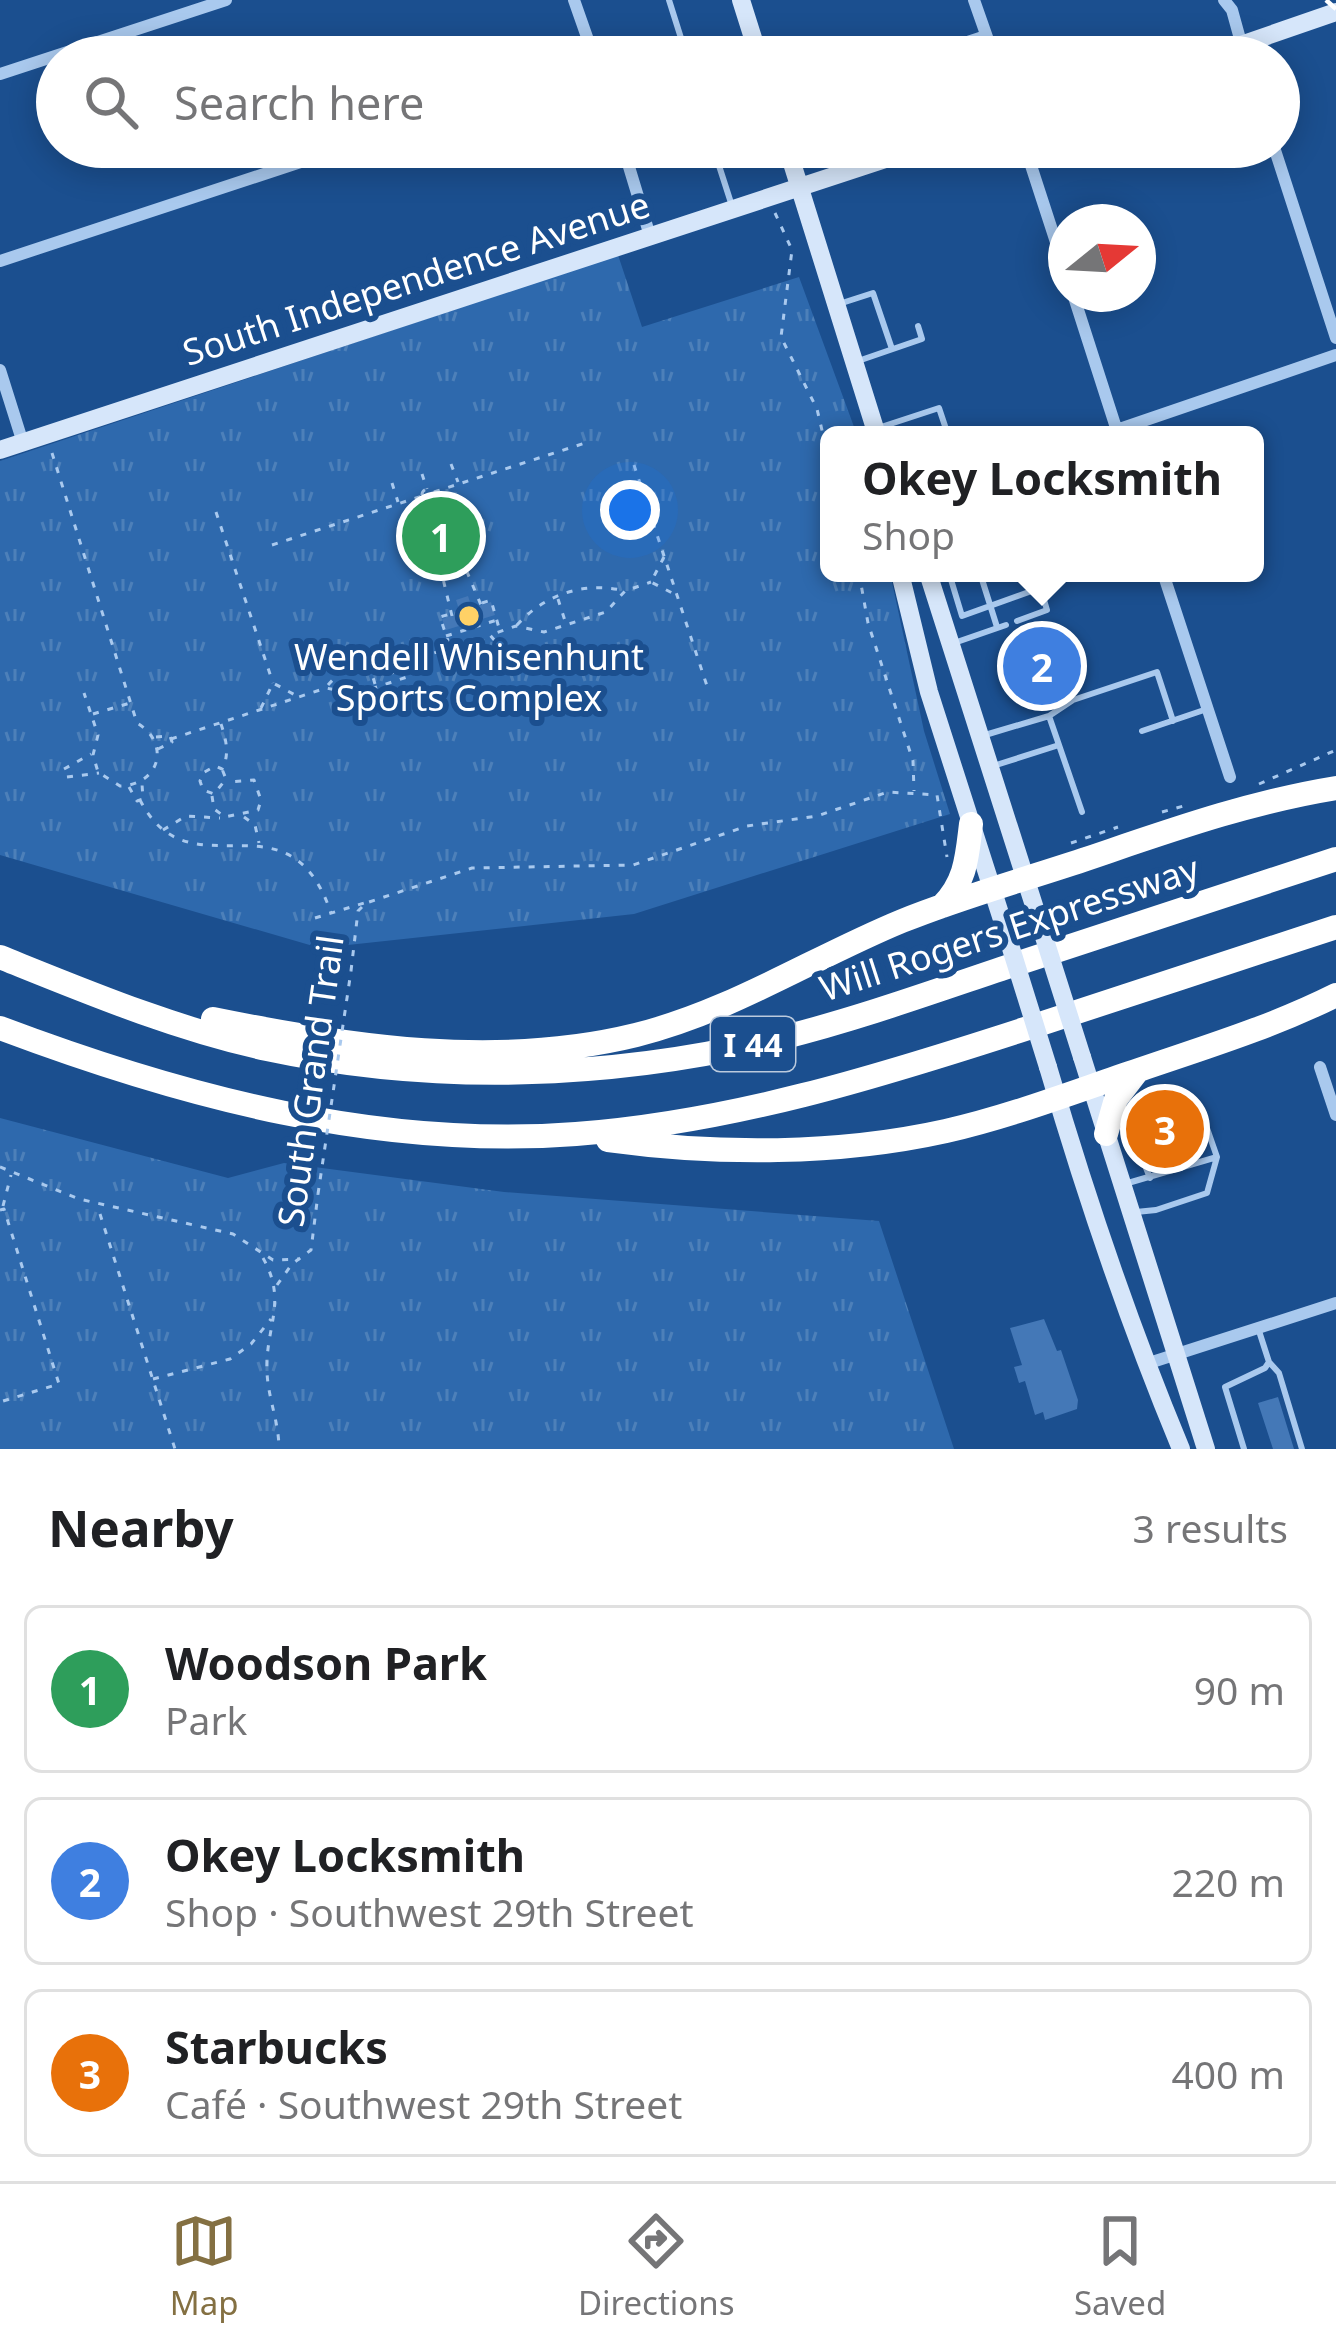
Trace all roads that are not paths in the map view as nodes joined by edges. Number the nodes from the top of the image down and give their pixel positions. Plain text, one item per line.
1 (226, 0) edge
2 (574, 0) edge
3 (669, 0) edge
4 (741, 0) edge
5 (974, 0) edge
6 (1224, 0) edge
7 (1336, 12) edge
8 (985, 33) junction
9 (116, 36) edge
10 (587, 36) edge
11 (680, 36) edge
12 (752, 36) edge
13 (977, 36) edge
14 (986, 36) edge
15 (1240, 36) edge
16 (1279, 36) edge
17 (36, 62) edge
18 (0, 74) edge
19 (282, 168) edge
20 (629, 168) edge
21 (719, 168) edge
22 (794, 168) edge
23 (856, 168) edge
24 (1032, 168) edge
25 (1281, 168) edge
26 (800, 186) junction
27 (732, 208) junction
28 (1048, 218) edge
29 (650, 236) junction
30 (0, 261) edge
31 (837, 305) junction
32 (1079, 312) edge
33 (918, 326) dead end
34 (1336, 338) edge
35 (892, 349) junction
36 (1336, 355) edge
37 (855, 362) junction
38 (0, 370) edge
39 (874, 426) edge
40 (892, 426) edge
41 (944, 426) edge
42 (1116, 426) edge
43 (1138, 426) edge
44 (23, 442) junction
45 (0, 450) edge
46 (903, 582) edge
47 (931, 582) edge
48 (954, 582) edge
49 (981, 582) edge
50 (1038, 582) edge
51 (1166, 582) edge
52 (1040, 588) junction
53 (991, 605) junction
54 (1017, 621) dead end
55 (951, 644) junction
56 (1207, 709) junction
57 (1049, 716) junction
58 (1173, 721) junction
59 (1142, 731) dead end
60 (980, 736) junction
61 (1059, 746) junction
62 (990, 768) junction
63 (1230, 777) dead end
64 (1336, 788) edge
65 (1082, 812) dead end
66 (971, 824) junction
67 (1336, 859) edge
68 (1025, 879) junction
69 (992, 890) junction
70 (940, 908) junction
71 (1336, 927) edge
72 (0, 957) edge
73 (1336, 995) edge
74 (99, 996) junction
75 (0, 1028) edge
76 (1320, 1066) dead end
77 (1139, 1070) junction
78 (1092, 1087) junction
79 (1057, 1098) junction
80 (1336, 1115) edge
81 (1106, 1134) junction
82 (570, 1135) junction
83 (1217, 1157) junction
84 (1150, 1178) junction
85 (1122, 1184) junction
86 (1131, 1213) junction
87 (1096, 1224) junction
88 (1336, 1303) edge
89 (1258, 1328) junction
90 (1176, 1354) junction
91 (1269, 1362) junction
92 (1146, 1364) junction
93 (1181, 1449) edge
94 (1206, 1449) edge
95 (1244, 1449) edge
96 (1302, 1449) edge

1 - 9 street
2 - 10 street
3 - 11 lane
4 - 12 main road
5 - 8 street
6 - 15 street
7 - 16 main road
8 - 13 lane
8 - 14 street
17 - 18 street
19 - 30 street
20 - 29 street
21 - 27 lane
22 - 26 main road
23 - 26 main road, South Independence Avenue
24 - 28 street
25 - 34 street
26 - 27 main road, South Independence Avenue
26 - 31 main road
27 - 29 main road, South Independence Avenue
29 - 44 main road, South Independence Avenue
31 - 35 lane
31 - 37 main road
32 - 42 street
33 - 35 lane
35 - 37 lane
36 - 43 street
37 - 39 main road
38 - 44 street
40 - 41 lane
44 - 45 main road, South Independence Avenue
46 - 66 main road
47 - 55 main road
48 - 53 lane
49 - 53 lane
50 - 52 lane
51 - 56 street
52 - 53 lane
52 - 54 lane
53 - 55 lane
55 - 60 main road
56 - 58 lane
56 - 63 street
57 - 58 lane
57 - 60 lane
57 - 61 lane
58 - 59 lane
60 - 62 main road
61 - 62 lane
61 - 65 lane
62 - 68 main road
64 - 68 highway
66 - 69 main road
66 - 70 highway
67 - 74 highway, Will Rogers Expressway / I 44
68 - 69 highway
68 - 78 main road, bridge
69 - 70 highway
69 - 79 main road, bridge
70 - 74 highway
71 - 82 highway, I 44
72 - 74 highway, Will Rogers Expressway / I 44
73 - 77 highway
75 - 82 highway, I 44
76 - 80 street
77 - 78 highway
77 - 81 highway
78 - 79 highway
78 - 81 main road
79 - 82 highway
79 - 87 main road
81 - 85 main road
83 - 84 lane
83 - 84 lane
83 - 86 lane
84 - 85 lane
85 - 86 main road
86 - 87 main road
86 - 90 main road
87 - 92 main road
88 - 89 street
89 - 90 street
89 - 91 lane
90 - 92 street
90 - 94 main road
91 - 95 lane
91 - 96 lane
92 - 93 main road

